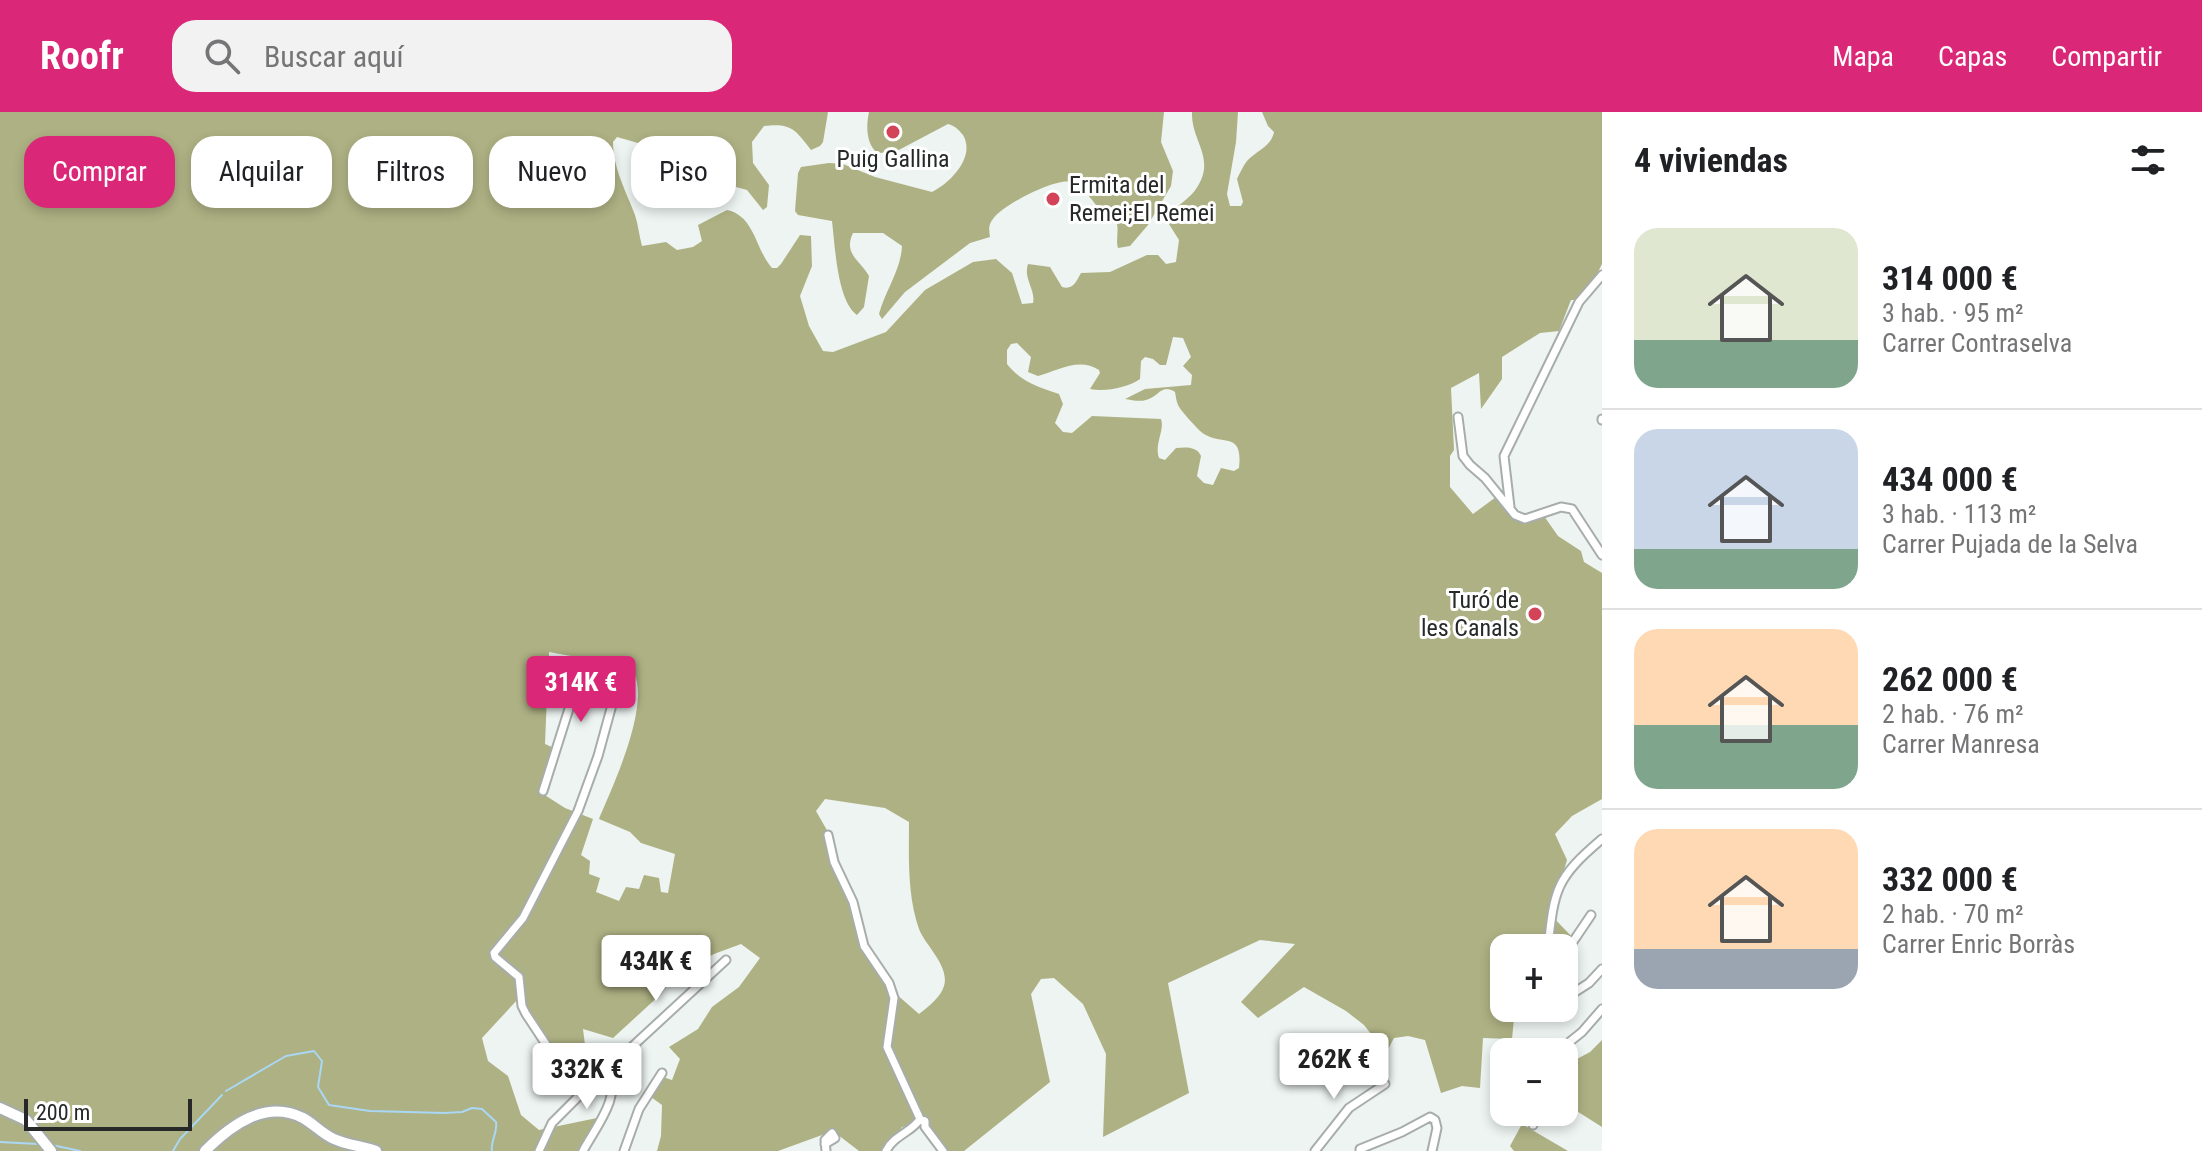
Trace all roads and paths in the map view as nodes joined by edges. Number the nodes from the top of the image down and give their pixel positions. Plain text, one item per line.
1 (1602, 275) edge
2 (1458, 417) dead end
3 (1510, 507) junction
4 (1602, 555) edge
5 (581, 661) dead end
6 (573, 696) junction
7 (543, 791) dead end
8 (828, 835) dead end
9 (1602, 839) edge
10 (1591, 915) dead end
11 (1549, 934) edge
12 (1578, 934) edge
13 (726, 960) dead end
14 (1602, 969) edge
15 (1578, 990) edge
16 (1602, 1009) edge
17 (1574, 1038) edge
18 (607, 1069) junction
19 (662, 1073) dead end
20 (1385, 1084) dead end
21 (583, 1092) junction
22 (0, 1108) edge
23 (921, 1124) junction
24 (48, 1146) edge
25 (205, 1151) edge
26 (376, 1151) edge
27 (539, 1151) edge
28 (583, 1151) edge
29 (624, 1151) edge
30 (886, 1151) edge
31 (943, 1151) edge
32 (1315, 1151) edge
33 (1360, 1151) edge
34 (1432, 1151) edge

1 - 3 street
2 - 3 street
3 - 4 street
5 - 6 street
6 - 7 street
6 - 21 street
8 - 23 street
9 - 11 street
10 - 12 street
13 - 18 street
14 - 15 street
16 - 17 street
18 - 21 street
18 - 28 street
19 - 29 street
20 - 32 street
21 - 27 street
22 - 24 main road
23 - 30 street
23 - 31 street
25 - 26 main road
33 - 34 street

